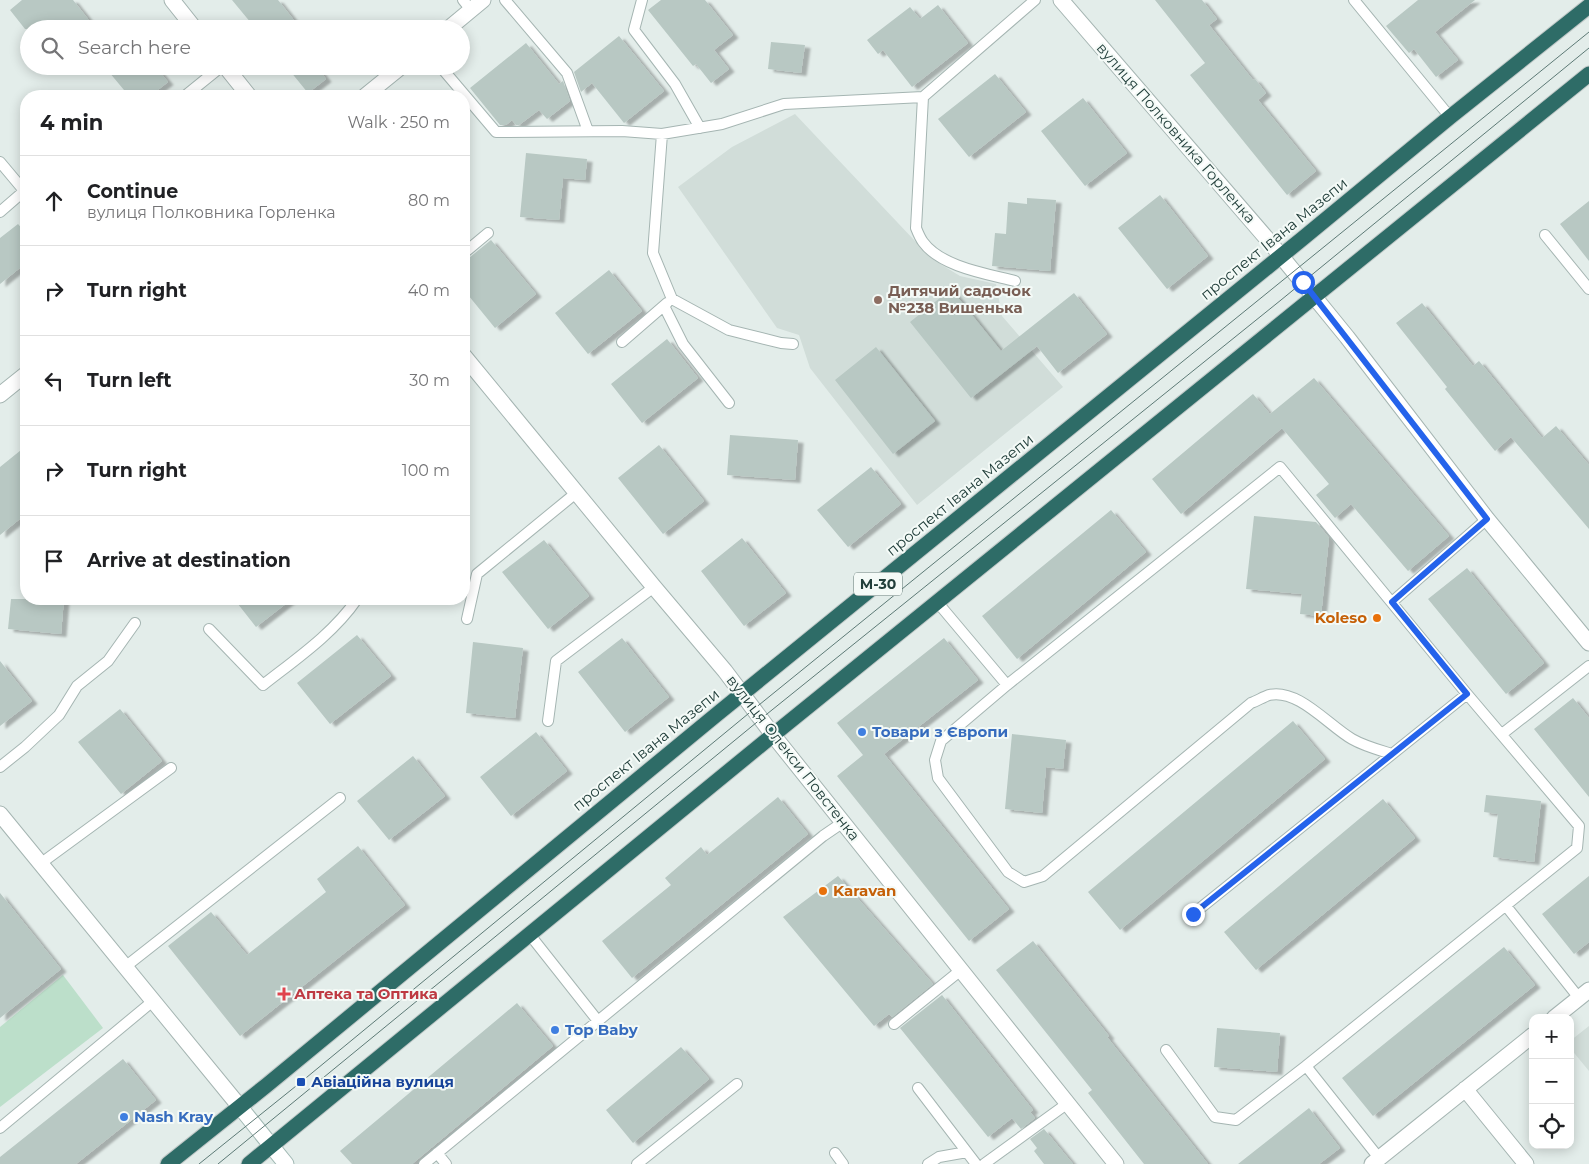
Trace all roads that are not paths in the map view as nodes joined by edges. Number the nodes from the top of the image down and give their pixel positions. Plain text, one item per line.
1 (172, 0) edge
2 (483, 0) edge
3 (505, 0) edge
4 (642, 0) edge
5 (1035, 0) edge
6 (1062, 0) edge
7 (1354, 0) edge
8 (467, 5) edge
9 (1589, 6) edge
10 (188, 20) edge
11 (455, 20) edge
12 (1589, 74) edge
13 (212, 75) edge
14 (231, 75) edge
15 (391, 75) edge
16 (448, 75) edge
17 (193, 90) edge
18 (244, 90) edge
19 (372, 90) edge
20 (460, 90) edge
21 (923, 97) junction
22 (470, 101) edge
23 (1450, 117) junction
24 (700, 128) junction
25 (588, 131) junction
26 (662, 134) junction
27 (0, 162) edge
28 (20, 186) edge
29 (20, 196) edge
30 (0, 212) edge
31 (488, 233) dead end
32 (1545, 235) dead end
33 (470, 248) edge
34 (1281, 256) junction
35 (1016, 281) dead end
36 (1589, 289) edge
37 (1314, 297) junction
38 (668, 303) junction
39 (622, 342) dead end
40 (793, 344) dead end
41 (470, 367) edge
42 (20, 379) edge
43 (0, 395) edge
44 (730, 403) dead end
45 (576, 492) junction
46 (1487, 519) junction
47 (654, 587) junction
48 (1392, 602) junction
49 (938, 603) junction
50 (353, 605) edge
51 (467, 619) dead end
52 (135, 624) dead end
53 (209, 629) dead end
54 (1589, 642) edge
55 (1589, 666) edge
56 (1007, 685) junction
57 (742, 694) junction
58 (1467, 694) junction
59 (548, 721) dead end
60 (1502, 734) junction
61 (773, 735) junction
62 (1392, 754) junction
63 (0, 767) edge
64 (171, 768) dead end
65 (340, 798) dead end
66 (0, 814) edge
67 (842, 823) junction
68 (40, 864) junction
69 (1506, 906) junction
70 (1193, 914) dead end
71 (530, 935) junction
72 (125, 967) junction
73 (961, 970) junction
74 (1584, 994) edge
75 (153, 1001) junction
76 (1559, 1014) edge
77 (598, 1021) junction
78 (894, 1024) dead end
79 (1529, 1038) edge
80 (1166, 1050) dead end
81 (1306, 1066) junction
82 (737, 1084) dead end
83 (918, 1088) dead end
84 (1465, 1089) junction
85 (1068, 1103) junction
86 (240, 1107) junction
87 (0, 1128) edge
88 (271, 1146) junction
89 (967, 1152) junction
90 (437, 1153) junction
91 (834, 1153) dead end
92 (1376, 1161) edge
93 (168, 1164) edge
94 (249, 1164) edge
95 (286, 1164) edge
96 (424, 1164) edge
97 (446, 1164) edge
98 (637, 1164) edge
99 (843, 1164) edge
100 (928, 1164) edge
101 (976, 1164) edge
102 (984, 1164) edge
103 (1116, 1164) edge
104 (1526, 1164) edge

1 - 10 street
2 - 8 street
3 - 25 lane
4 - 24 lane
5 - 21 lane
6 - 34 street, вулиця Полковника Горленка
7 - 23 lane
8 - 11 street
9 - 23 highway, проспект Івана Мазепи / М-30
12 - 37 highway
13 - 17 lane
14 - 18 street
15 - 19 street
16 - 20 lane
21 - 24 lane
21 - 35 lane
22 - 25 lane
23 - 34 highway, проспект Івана Мазепи / М-30
24 - 26 lane
25 - 26 lane
26 - 38 lane
27 - 28 lane
29 - 30 lane
31 - 33 lane
32 - 36 lane
34 - 37 street, вулиця Полковника Горленка
34 - 57 highway, проспект Івана Мазепи / М-30
37 - 46 street, вулиця Полковника Горленка
37 - 49 highway
38 - 39 lane
38 - 40 lane
38 - 44 lane
41 - 45 street, вулиця Олекси Повстенка
42 - 43 street
45 - 47 street, вулиця Олекси Повстенка
45 - 51 lane
46 - 48 lane
46 - 54 street, вулиця Полковника Горленка
47 - 57 street, вулиця Олекси Повстенка
47 - 59 lane
48 - 56 lane
48 - 58 lane
49 - 56 lane
49 - 61 highway
50 - 53 lane
52 - 63 lane
55 - 60 lane
56 - 62 lane
57 - 61 street, вулиця Олекси Повстенка
57 - 86 highway, проспект Івана Мазепи / М-30
58 - 60 lane
58 - 62 lane
60 - 69 lane
61 - 67 street, вулиця Олекси Повстенка
61 - 71 highway
62 - 70 lane
64 - 68 lane
65 - 72 lane
66 - 68 street
67 - 73 street, вулиця Олекси Повстенка
67 - 77 lane
68 - 72 street
69 - 74 lane
69 - 81 lane
71 - 77 lane
71 - 88 highway
72 - 75 street
73 - 78 lane
73 - 85 street, вулиця Олекси Повстенка
74 - 76 street
75 - 86 street
75 - 87 lane
77 - 90 lane
79 - 84 street
80 - 81 lane
81 - 92 lane
82 - 98 lane
83 - 89 lane
84 - 92 street
84 - 104 street
85 - 102 lane
85 - 103 street, вулиця Олекси Повстенка
86 - 88 street
86 - 93 highway, проспект Івана Мазепи / М-30
88 - 94 highway
88 - 95 street
89 - 100 lane
89 - 101 lane
90 - 96 lane
90 - 97 lane
91 - 99 lane

